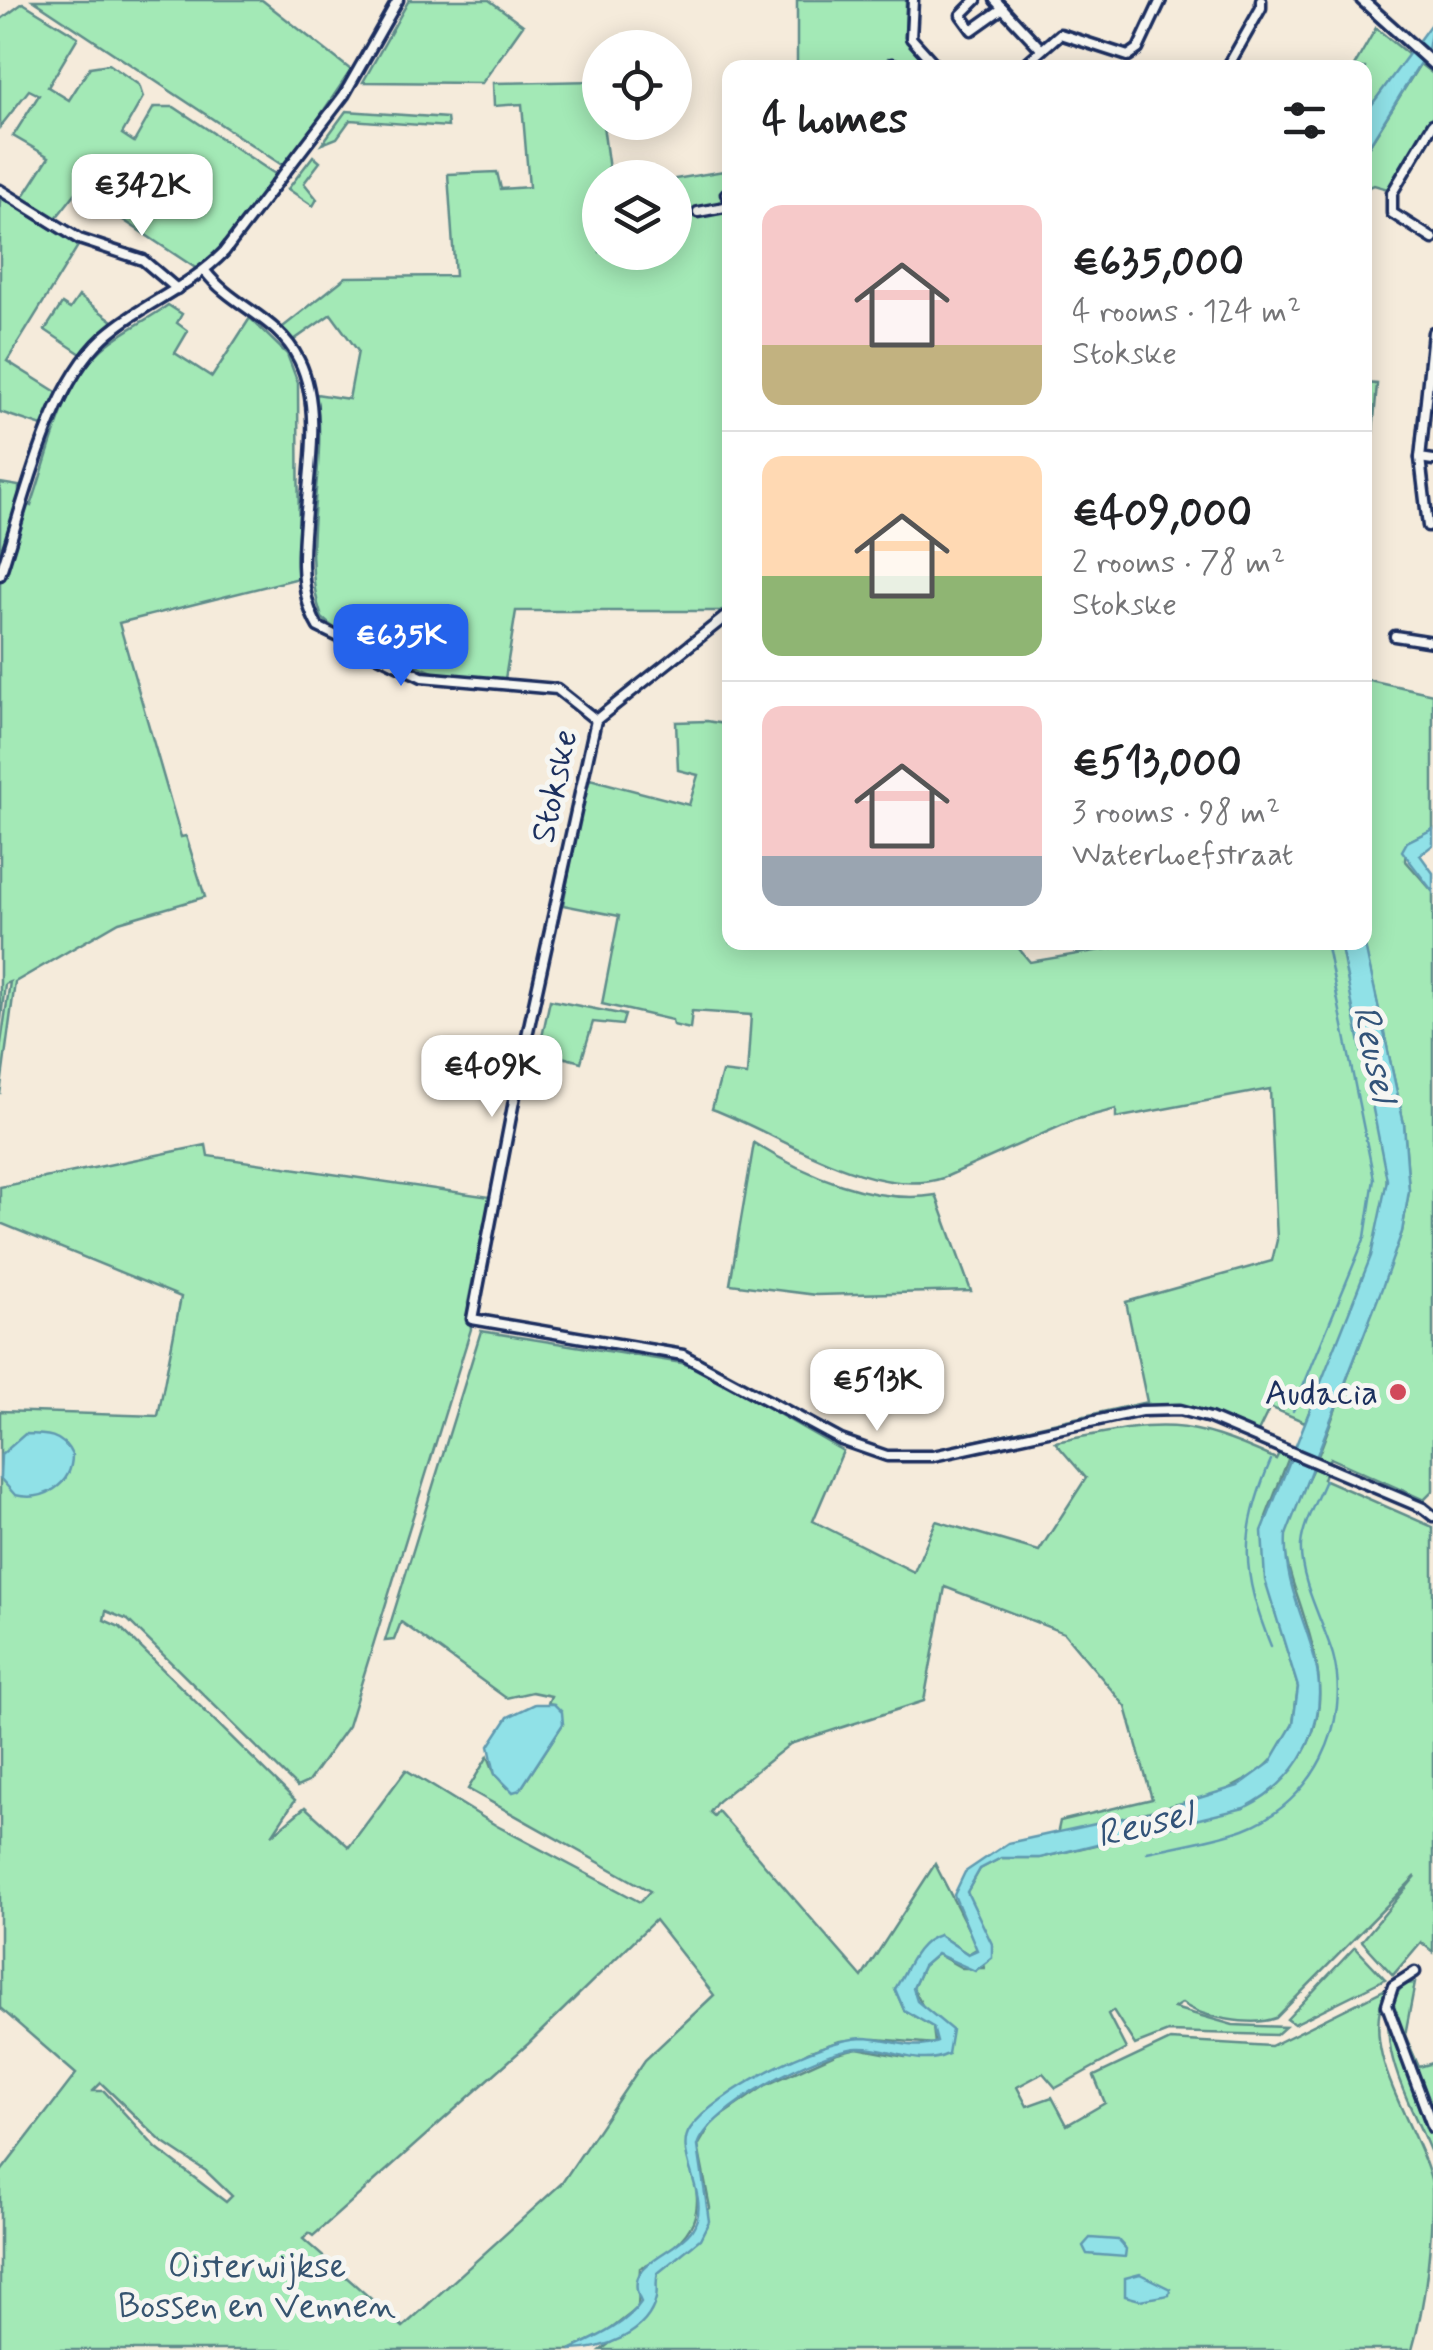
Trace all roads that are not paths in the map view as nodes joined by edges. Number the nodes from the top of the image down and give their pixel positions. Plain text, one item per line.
1 (398, 0) edge
2 (913, 0) edge
3 (976, 0) edge
4 (995, 0) edge
5 (1161, 0) edge
6 (1261, 0) edge
7 (1362, 0) edge
8 (1003, 8) junction
9 (1040, 49) junction
10 (931, 60) edge
11 (1028, 60) edge
12 (1231, 60) edge
13 (1429, 62) edge
14 (1433, 124) edge
15 (0, 190) edge
16 (722, 208) edge
17 (698, 212) dead end
18 (1433, 239) edge
19 (205, 272) junction
20 (177, 289) junction
21 (1433, 332) edge
22 (1420, 458) junction
23 (1433, 460) edge
24 (1428, 526) dead end
25 (0, 575) edge
26 (722, 619) edge
27 (1396, 636) dead end
28 (1433, 642) edge
29 (596, 720) junction
30 (1433, 1497) edge
31 (1423, 1508) junction
32 (1433, 1516) edge
33 (1416, 1972) dead end
34 (1433, 2128) edge

1 - 19 street
2 - 10 street
3 - 8 street
4 - 8 street
5 - 9 street
6 - 12 street
7 - 13 street
8 - 9 street
9 - 11 street
14 - 18 street
15 - 20 street
16 - 17 street
19 - 20 street
19 - 29 street, Stokske
20 - 25 street
21 - 22 street
22 - 23 street
22 - 24 street
26 - 29 street
27 - 28 street
29 - 31 street, Stokske
30 - 31 street
31 - 32 street
33 - 34 street

